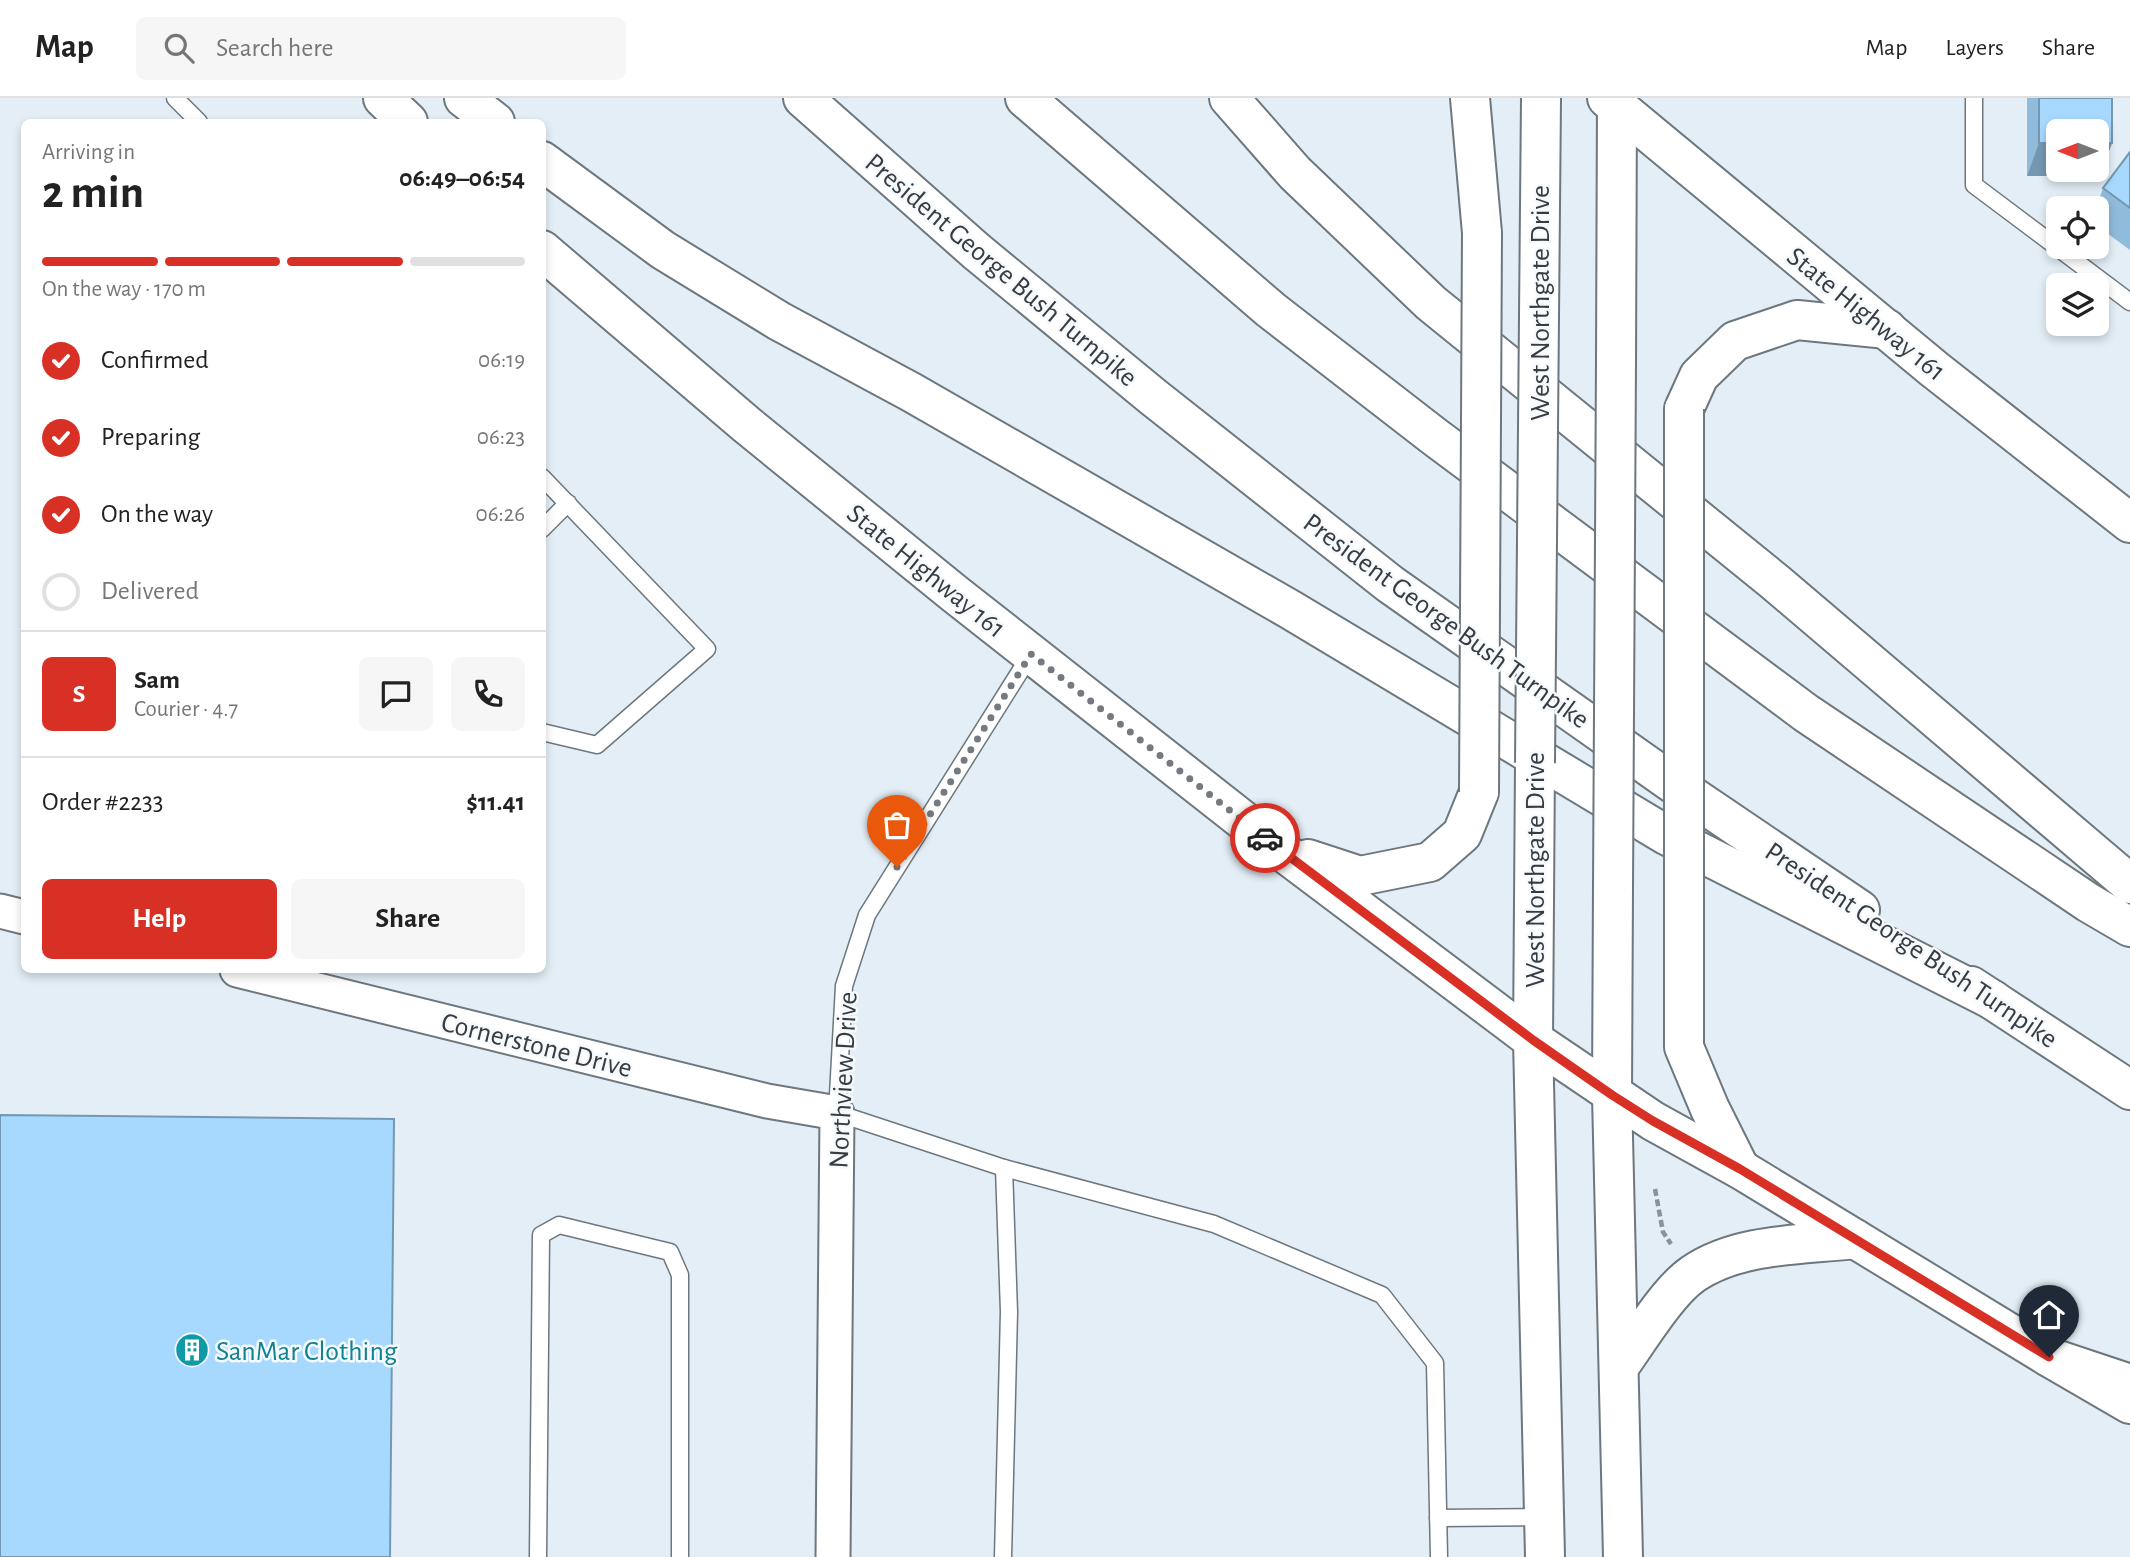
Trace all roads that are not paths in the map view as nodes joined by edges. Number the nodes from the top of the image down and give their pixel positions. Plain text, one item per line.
1 (175, 98) edge
2 (383, 98) edge
3 (464, 98) edge
4 (803, 98) edge
5 (1025, 98) edge
6 (1229, 98) edge
7 (1470, 98) edge
8 (1541, 98) edge
9 (1974, 98) edge
10 (1614, 101) edge
11 (196, 119) edge
12 (405, 119) edge
13 (491, 119) edge
14 (546, 164) edge
15 (546, 253) edge
16 (2130, 302) edge
17 (1887, 329) junction
18 (546, 481) edge
19 (568, 503) junction
20 (2130, 523) edge
21 (546, 525) edge
22 (1031, 654) junction
23 (546, 733) edge
24 (1282, 851) junction
25 (2130, 884) edge
26 (0, 911) edge
27 (21, 916) edge
28 (2130, 927) edge
29 (265, 973) edge
30 (284, 975) edge
31 (1993, 1000) junction
32 (1533, 1040) junction
33 (2130, 1090) edge
34 (1612, 1095) junction
35 (837, 1113) junction
36 (1004, 1168) junction
37 (1740, 1169) junction
38 (1854, 1239) junction
39 (2049, 1357) junction
40 (1619, 1367) junction
41 (2130, 1384) edge
42 (2130, 1404) edge
43 (1544, 1517) junction
44 (1438, 1518) junction
45 (538, 1557) edge
46 (680, 1557) edge
47 (833, 1557) edge
48 (1003, 1557) edge
49 (1439, 1557) edge
50 (1545, 1557) edge
51 (1623, 1557) edge

1 - 11 lane
2 - 12 main road
3 - 13 main road
4 - 31 main road, President George Bush Turnpike
5 - 28 main road
6 - 25 main road
7 - 24 main road, bridge
8 - 32 main road, West Northgate Drive, bridge
9 - 16 lane
10 - 17 main road, State Highway 161
10 - 34 main road, bridge
14 - 31 main road
15 - 22 main road, State Highway 161
17 - 20 main road, State Highway 161
17 - 37 main road, bridge
18 - 19 lane
19 - 21 lane
19 - 23 lane
22 - 24 main road, State Highway 161
22 - 35 lane, Northview Drive
24 - 32 main road, State Highway 161
26 - 27 street
29 - 30 street, Cornerstone Drive
30 - 35 street, Cornerstone Drive
31 - 33 main road, President George Bush Turnpike
32 - 34 main road, State Highway 161
32 - 43 main road, West Northgate Drive
34 - 37 main road, State Highway 161
34 - 40 main road
35 - 36 lane
35 - 47 street, Northview Drive
36 - 44 lane
36 - 48 lane
37 - 38 main road, State Highway 161
38 - 39 main road, State Highway 161
38 - 40 main road
39 - 41 main road
39 - 42 main road, State Highway 161
40 - 51 main road
43 - 44 lane
43 - 50 main road, West Northgate Drive
44 - 49 lane
45 - 46 lane

